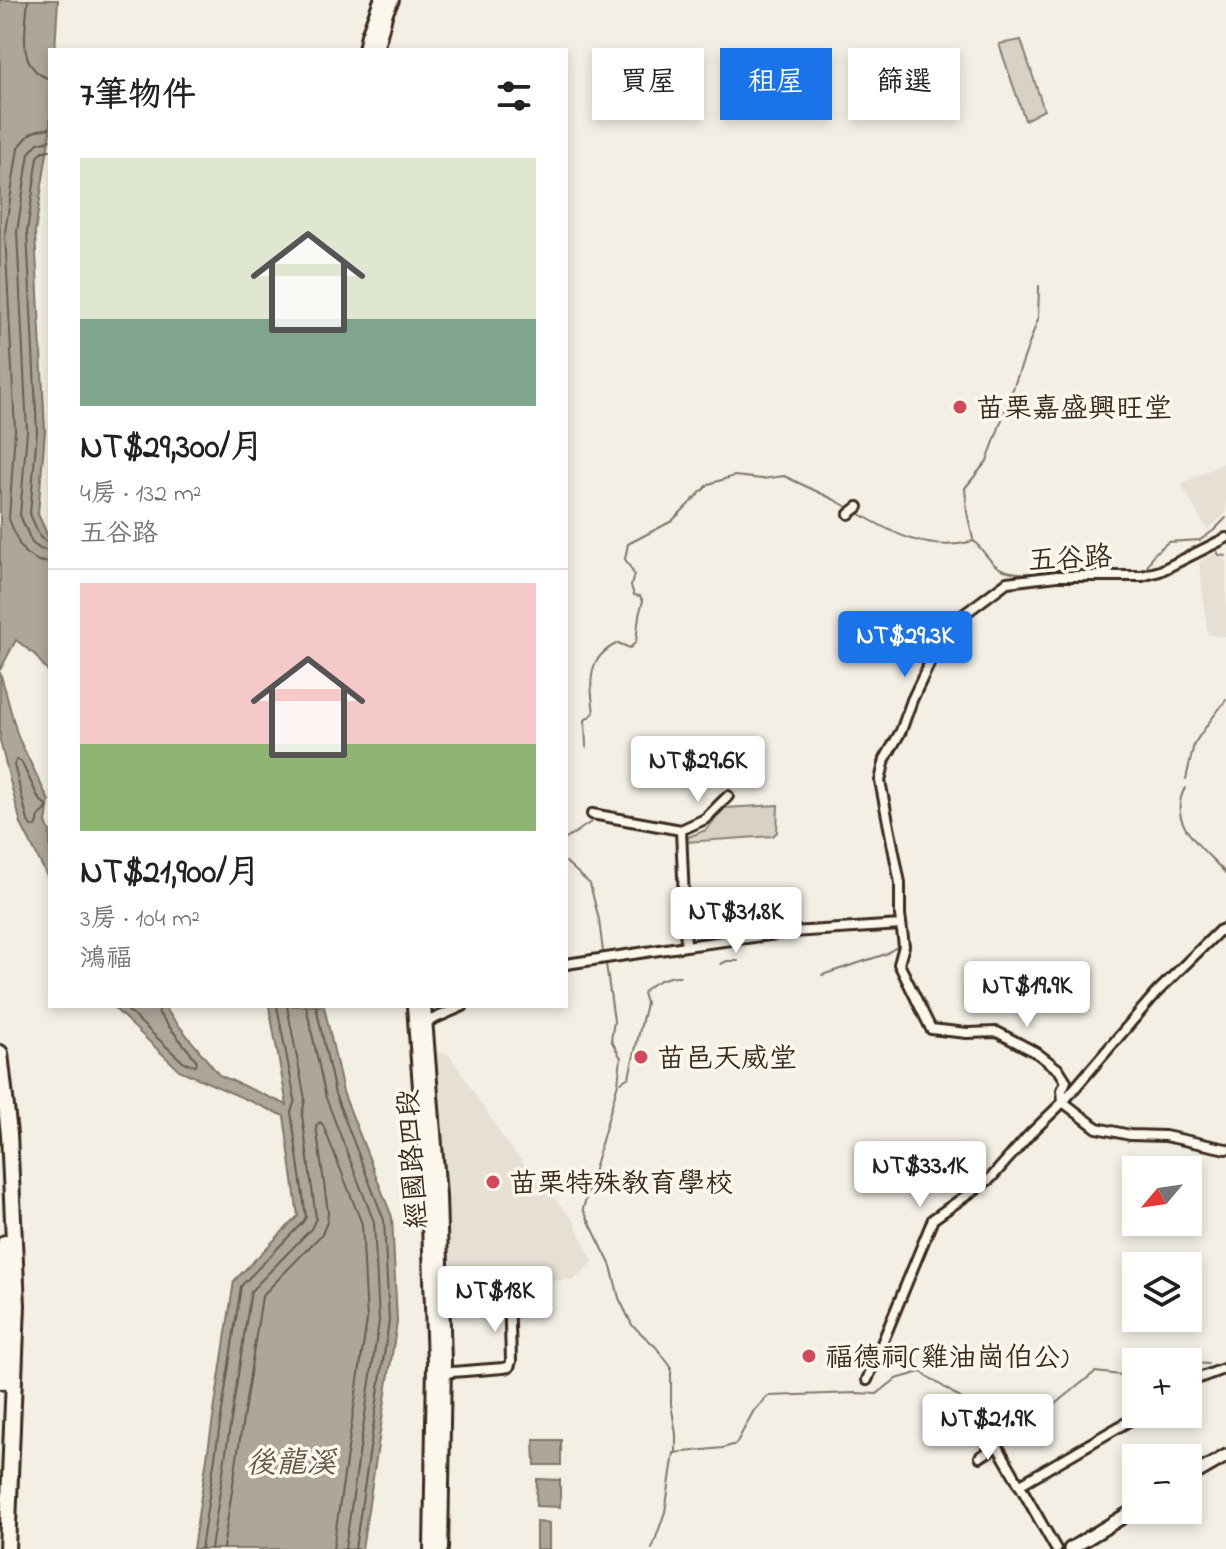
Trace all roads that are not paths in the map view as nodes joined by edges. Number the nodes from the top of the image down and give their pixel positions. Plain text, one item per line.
1 (381, 0) edge
2 (392, 0) edge
3 (365, 48) edge
4 (377, 48) edge
5 (858, 507) dead end
6 (849, 514) dead end
7 (1226, 538) edge
8 (728, 796) dead end
9 (592, 814) dead end
10 (681, 830) junction
11 (901, 925) junction
12 (1226, 928) edge
13 (686, 946) junction
14 (568, 964) edge
15 (415, 1008) edge
16 (424, 1008) edge
17 (458, 1008) edge
18 (421, 1024) junction
19 (0, 1053) edge
20 (1063, 1102) junction
21 (0, 1147) edge
22 (1226, 1149) edge
23 (442, 1291) junction
24 (1226, 1368) edge
25 (439, 1373) junction
26 (1202, 1377) edge
27 (867, 1380) dead end
28 (985, 1424) dead end
29 (1122, 1425) edge
30 (997, 1446) junction
31 (1226, 1456) edge
32 (980, 1457) dead end
33 (1202, 1470) edge
34 (0, 1482) edge
35 (1019, 1485) junction
36 (1122, 1517) edge
37 (7, 1549) edge
38 (431, 1549) edge
39 (441, 1549) edge
40 (1056, 1549) edge
41 (1070, 1549) edge

1 - 3 main road
2 - 4 main road
5 - 6 street
7 - 11 street, 五谷路
8 - 10 street
9 - 10 street
10 - 13 street
11 - 13 street
11 - 20 street, 五谷路
12 - 20 street
13 - 14 street
15 - 18 main road, 經國路四段
16 - 18 main road, 經國路四段
17 - 18 street
18 - 23 main road, 經國路四段
18 - 25 main road, 經國路四段
19 - 37 highway
20 - 22 street
20 - 27 street
21 - 34 highway
23 - 25 main road, 經國路四段
23 - 25 street
24 - 26 street
25 - 38 main road, 經國路四段
25 - 39 main road, 經國路四段
28 - 30 street
29 - 35 street
30 - 32 street
30 - 35 street
31 - 33 street
35 - 40 street
36 - 41 street

